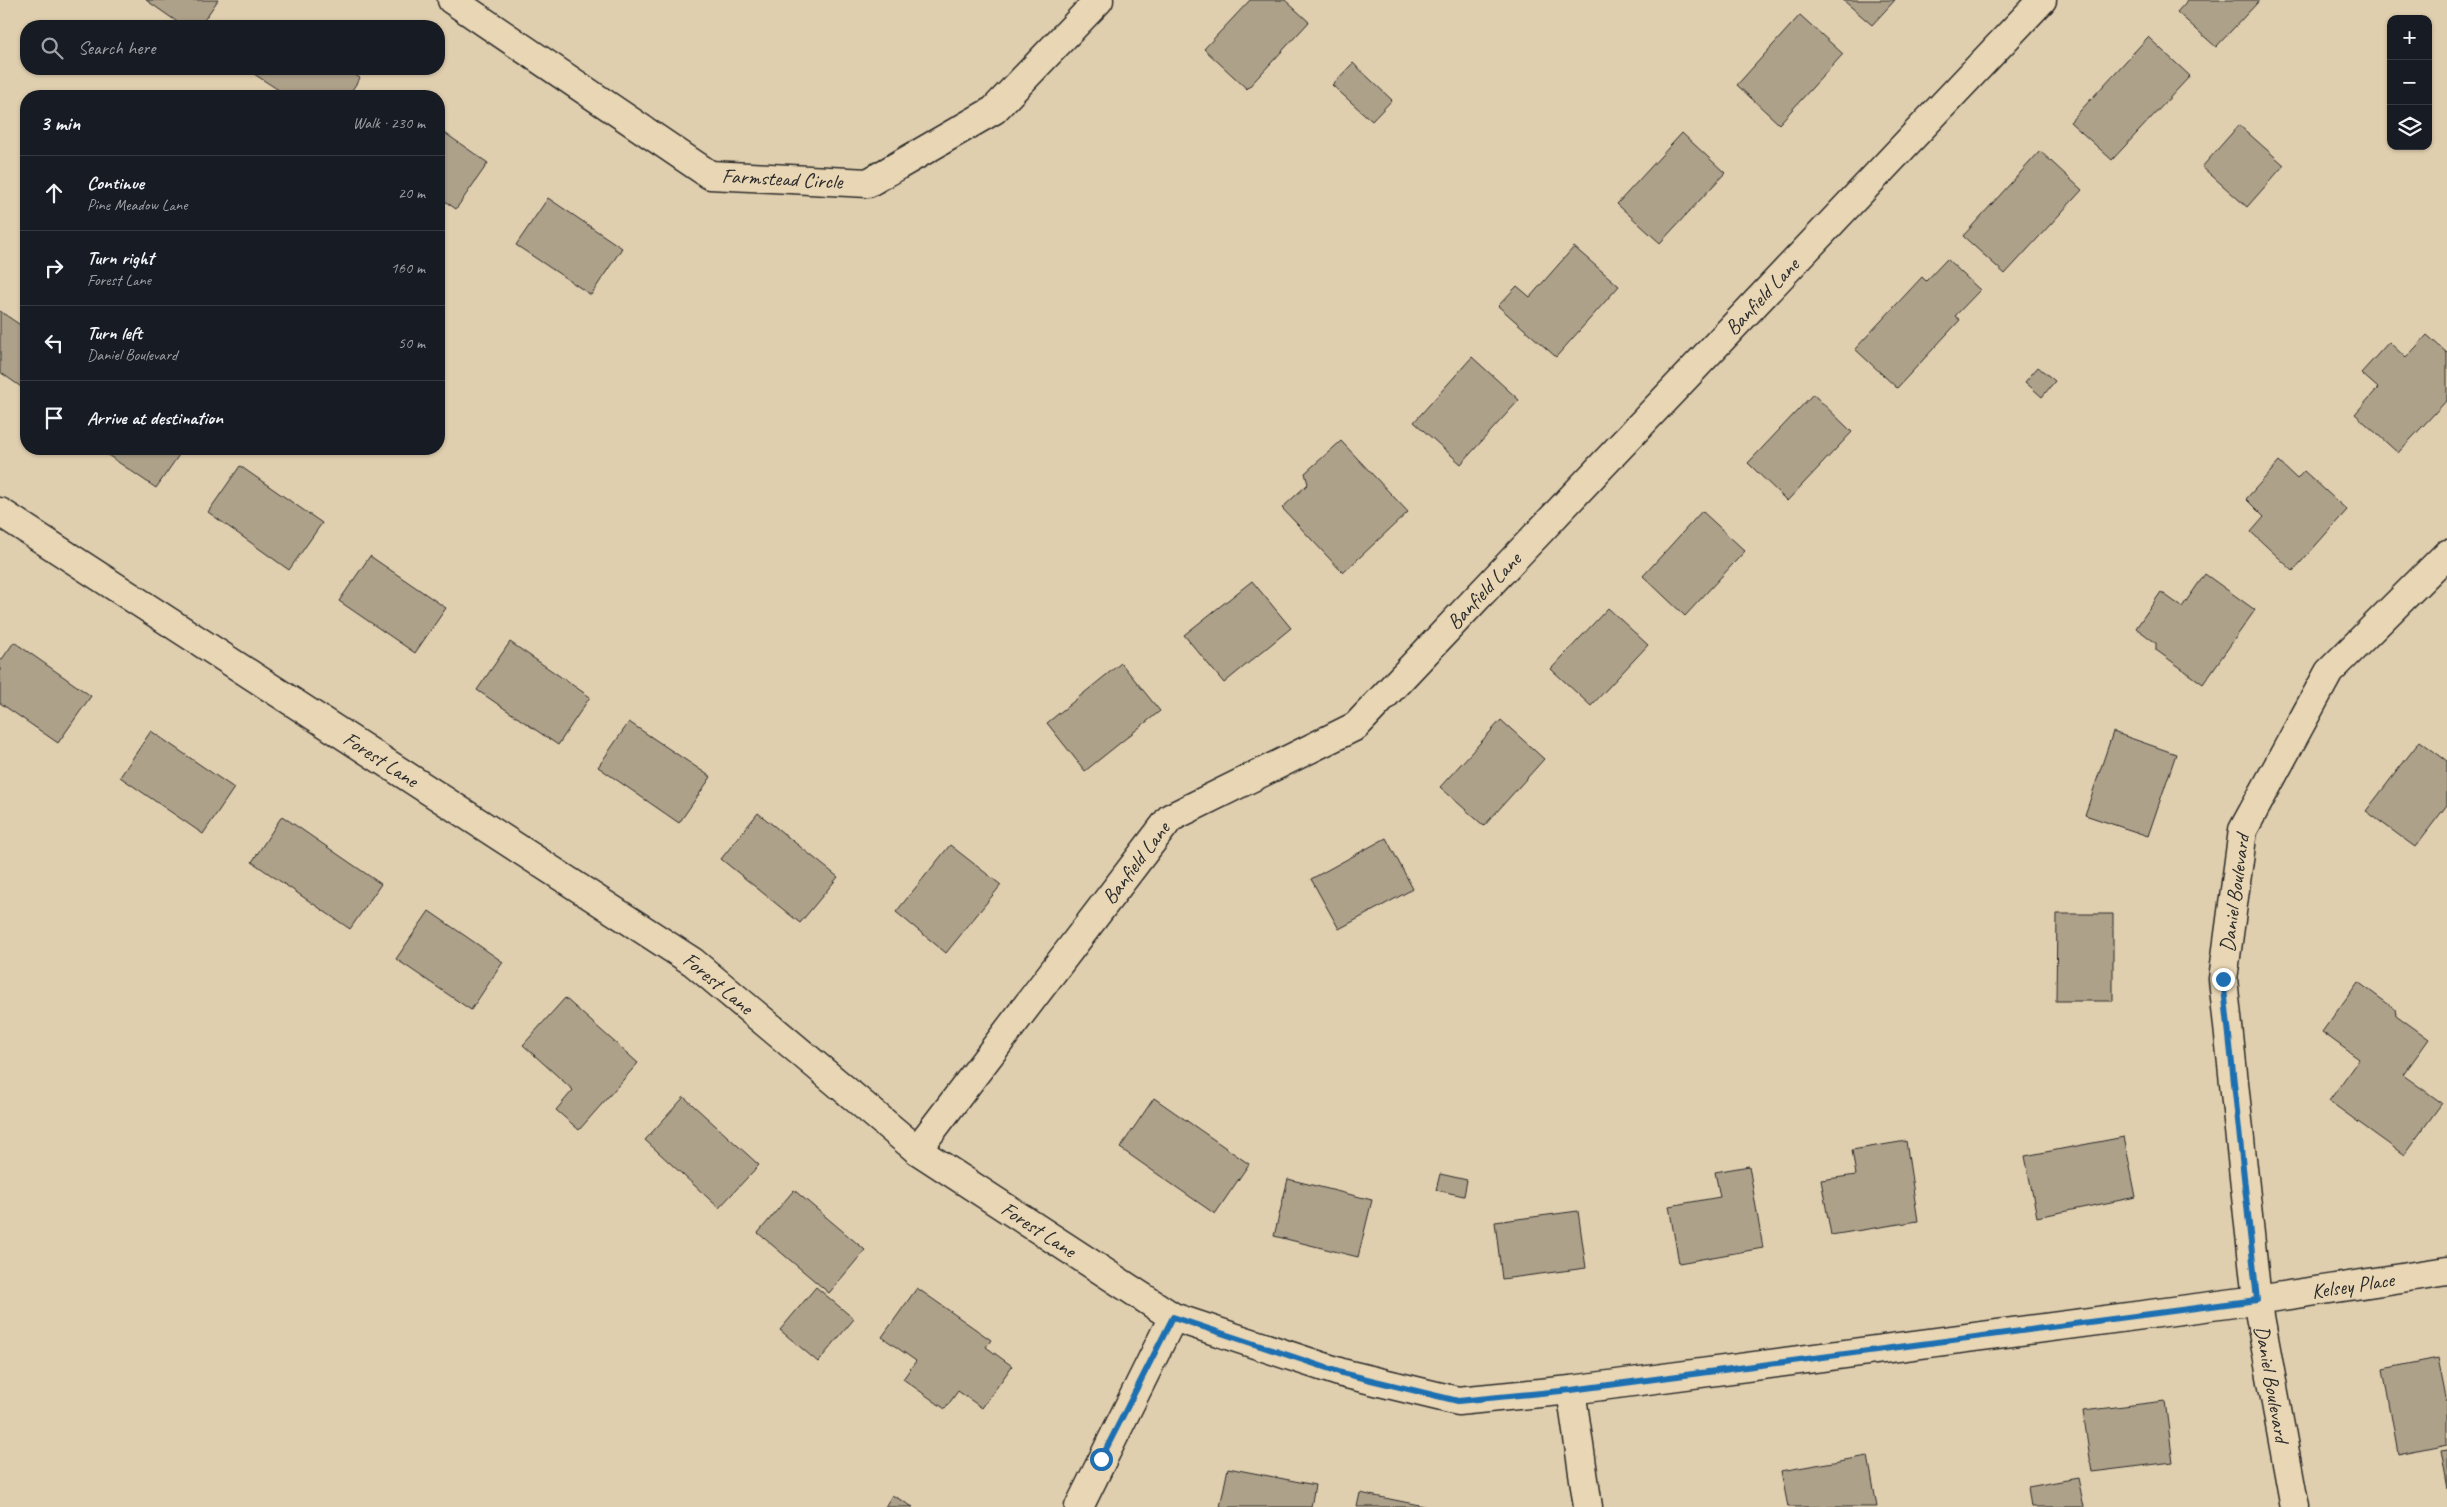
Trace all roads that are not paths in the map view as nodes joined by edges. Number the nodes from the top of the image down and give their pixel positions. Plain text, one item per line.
1 (452, 0) edge
2 (1099, 0) edge
3 (2042, 0) edge
4 (0, 512) edge
5 (2447, 554) edge
6 (916, 1150) junction
7 (2447, 1272) edge
8 (2257, 1300) junction
9 (1173, 1317) junction
10 (1571, 1390) junction
11 (1079, 1507) edge
12 (1588, 1507) edge
13 (2295, 1507) edge

1 - 2 street, Farmstead Circle
3 - 6 street, Banfield Lane
4 - 6 street, Forest Lane
5 - 8 street, Daniel Boulevard
6 - 9 street, Forest Lane
7 - 8 street, Kelsey Place
8 - 10 street, Forest Lane
8 - 13 street, Daniel Boulevard
9 - 10 street, Forest Lane
9 - 11 street
10 - 12 street

